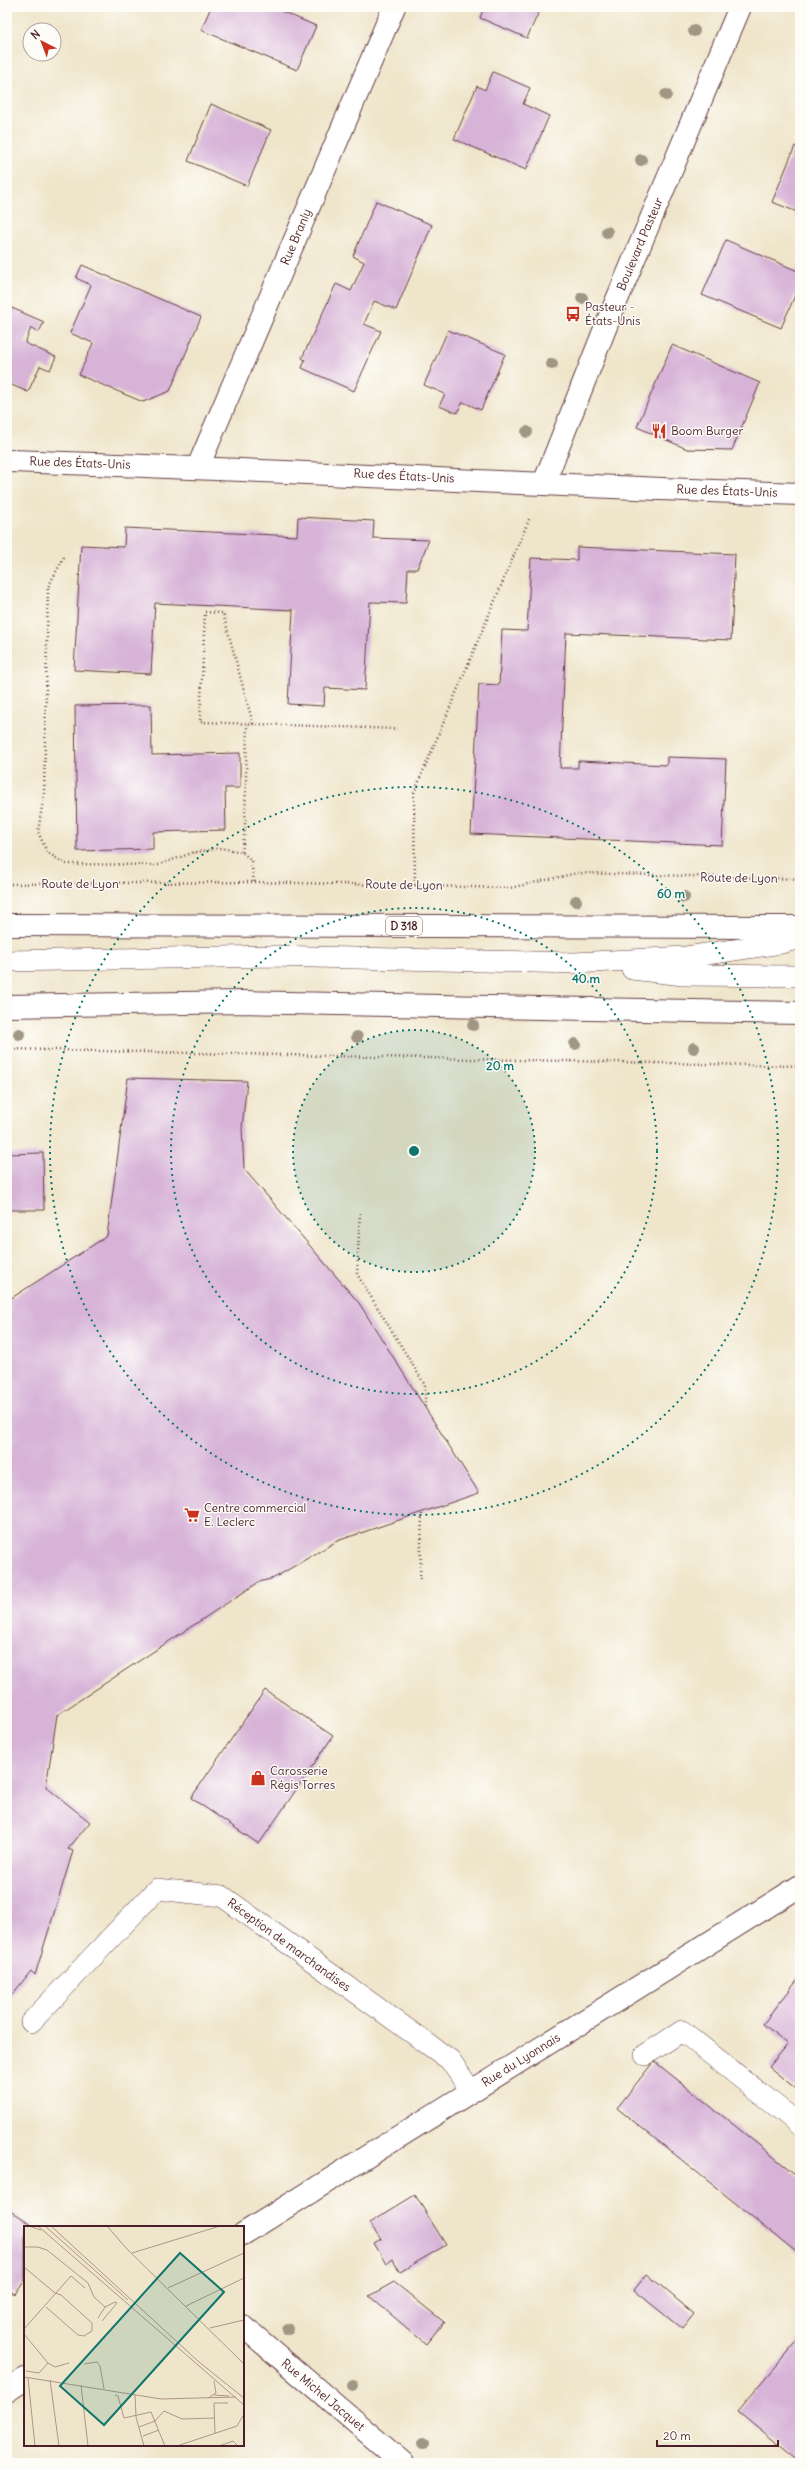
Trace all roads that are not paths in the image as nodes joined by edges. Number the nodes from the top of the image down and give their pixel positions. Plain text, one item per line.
1 (394, 7) edge
2 (740, 7) edge
3 (7, 461) edge
4 (198, 467) junction
5 (544, 483) junction
6 (800, 494) edge
7 (7, 925) edge
8 (800, 927) edge
9 (800, 938) edge
10 (7, 961) edge
11 (574, 963) junction
12 (800, 976) edge
13 (7, 1006) edge
14 (800, 1013) edge
15 (800, 1886) edge
16 (31, 2022) dead end
17 (645, 2055) dead end
18 (471, 2091) junction
19 (800, 2125) edge
20 (244, 2233) edge
21 (244, 2327) edge
22 (24, 2380) edge
23 (7, 2391) edge
24 (403, 2463) edge

1 - 4 street, Rue Branly
2 - 5 street, Boulevard Pasteur
3 - 4 street, Rue des États-Unis
4 - 5 street, Rue des États-Unis
5 - 6 street, Rue des États-Unis
7 - 8 street, D 318
9 - 11 lane
10 - 11 lane
11 - 12 lane
13 - 14 street
15 - 18 street, Rue du Lyonnais
16 - 18 lane, Réception de marchandises
17 - 19 lane
18 - 20 street, Rue du Lyonnais
21 - 24 street, Rue Michel Jacquet
22 - 23 street

